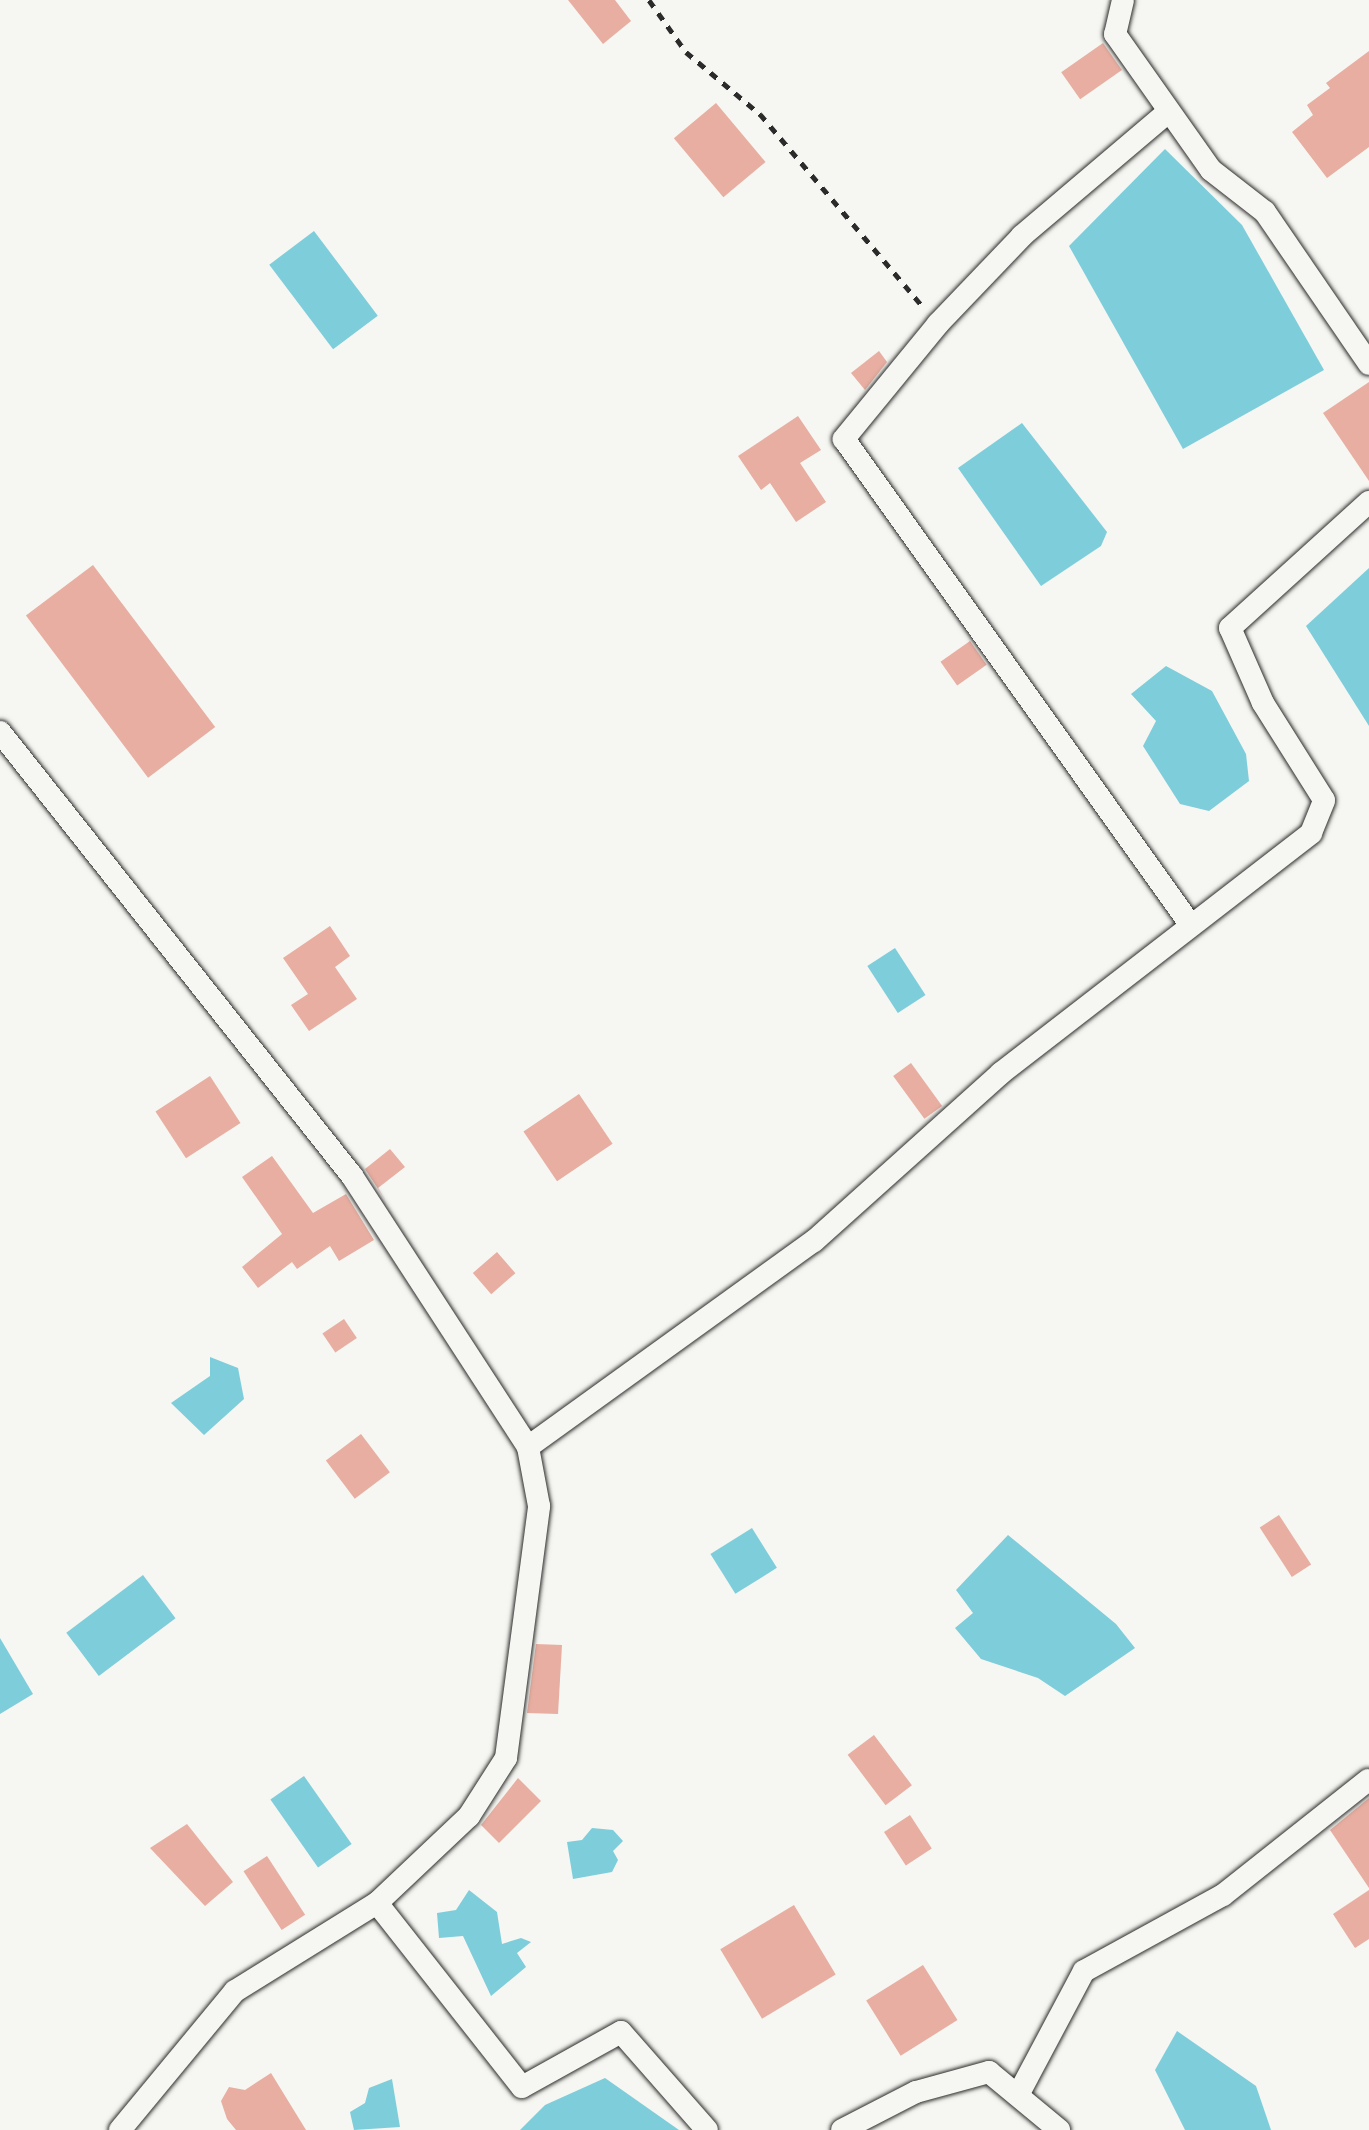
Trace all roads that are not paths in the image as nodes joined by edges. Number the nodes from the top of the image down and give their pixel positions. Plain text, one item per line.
1 (1123, 0) edge
2 (1168, 112) junction
3 (1369, 364) edge
4 (1369, 502) edge
5 (0, 732) edge
6 (1190, 924) junction
7 (528, 1447) junction
8 (1368, 1780) edge
9 (377, 1903) junction
10 (1018, 2095) junction
11 (120, 2130) edge
12 (707, 2130) edge
13 (842, 2130) edge
14 (1060, 2130) edge

1 - 2 street
2 - 3 street
2 - 6 street
4 - 6 street
5 - 7 street
6 - 7 street
7 - 9 street
8 - 10 street
9 - 11 street
9 - 12 street
10 - 13 street
10 - 14 street

